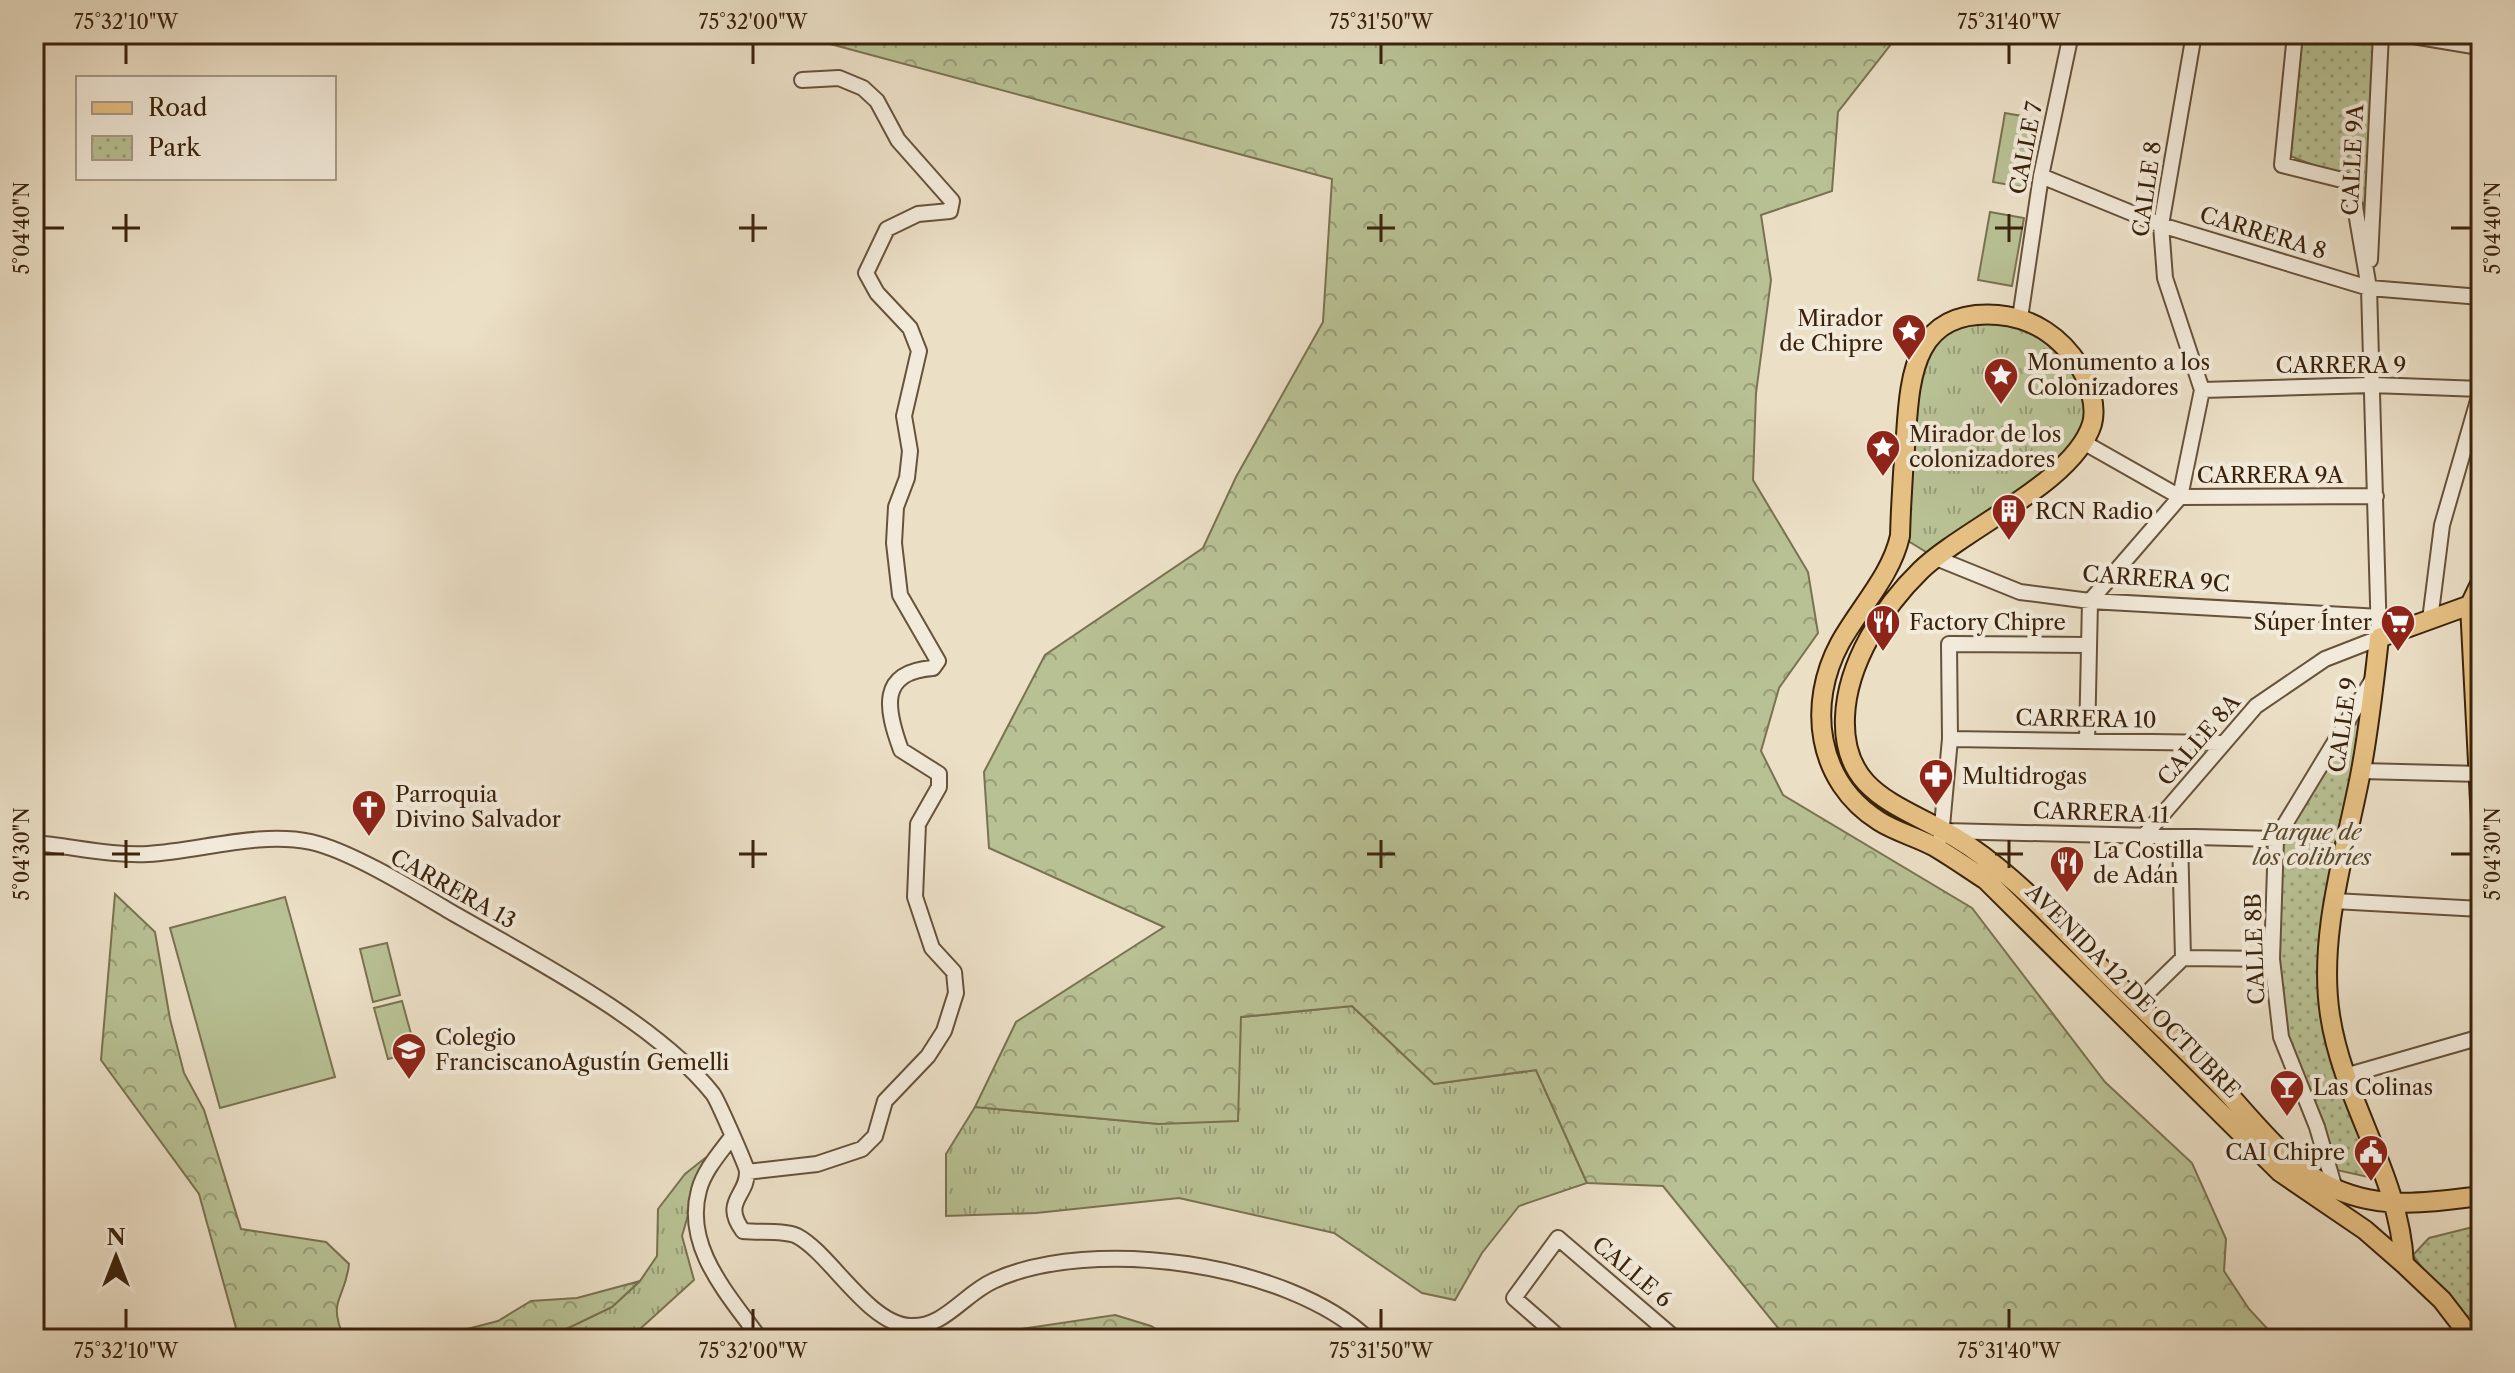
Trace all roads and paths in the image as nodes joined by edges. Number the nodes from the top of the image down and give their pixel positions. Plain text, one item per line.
1 (2071, 34) edge
2 (2194, 34) edge
3 (2295, 34) edge
4 (2381, 34) edge
5 (2401, 34) edge
6 (2418, 36) edge
7 (2477, 41) edge
8 (802, 80) dead end
9 (2041, 176) junction
10 (2161, 225) junction
11 (2369, 288) junction
12 (2480, 297) edge
13 (2020, 318) junction
14 (2372, 385) junction
15 (2202, 390) junction
16 (2481, 390) edge
17 (2083, 442) junction
18 (2376, 496) junction
19 (2180, 497) junction
20 (1936, 558) junction
21 (2481, 582) edge
22 (2090, 601) junction
23 (2476, 606) edge
24 (2381, 617) junction
25 (2430, 620) junction
26 (2379, 638) junction
27 (2087, 645) junction
28 (2374, 677) junction
29 (1950, 739) junction
30 (2087, 741) junction
31 (2221, 743) junction
32 (2361, 771) junction
33 (2480, 774) edge
34 (2481, 821) edge
35 (2144, 836) junction
36 (2180, 837) junction
37 (1940, 839) junction
38 (2276, 839) junction
39 (34, 843) edge
40 (2334, 901) junction
41 (2481, 909) edge
42 (2183, 958) junction
43 (2272, 959) junction
44 (2136, 1004) junction
45 (2481, 1037) edge
46 (2345, 1076) junction
47 (731, 1138) junction
48 (747, 1172) junction
49 (2335, 1189) junction
50 (2481, 1196) edge
51 (2396, 1205) junction
52 (2404, 1264) junction
53 (760, 1339) edge
54 (1368, 1339) edge
55 (1561, 1339) edge
56 (1676, 1339) edge
57 (2472, 1339) edge

1 - 9 street, CALLE 7
2 - 10 street, CALLE 8
3 - 11 street, CALLE 9
4 - 11 street, CALLE 9A
5 - 6 street
6 - 7 street
7 - 12 street
8 - 48 street
9 - 10 street, CARRERA 8
9 - 13 street, CALLE 7
10 - 11 street, CARRERA 8
10 - 15 street, CALLE 8
11 - 12 street, CARRERA 8
11 - 14 street, CALLE 9
13 - 17 main road, AVENIDA 12 DE OCTUBRE
13 - 37 main road, AVENIDA 12 DE OCTUBRE
14 - 15 street, CARRERA 9
14 - 16 street, CARRERA 9
14 - 18 street, CALLE 9
15 - 19 street, CALLE 8
16 - 25 street
17 - 19 street, CARRERA 9A
17 - 20 main road, AVENIDA 12 DE OCTUBRE
18 - 19 street, CARRERA 9A
18 - 24 street, CALLE 9
19 - 22 street, CALLE 8
20 - 22 street, CARRERA 9C
20 - 37 main road, AVENIDA 12 DE OCTUBRE
21 - 23 main road
22 - 24 street, CARRERA 9C
22 - 27 street
23 - 25 main road
23 - 33 main road
24 - 26 street, CALLE 9
25 - 26 main road
26 - 28 main road, CALLE 9
26 - 31 street, CALLE 8A
27 - 29 street
27 - 30 street
28 - 32 main road, CALLE 9
28 - 38 street, CALLE 8B
29 - 30 street, CARRERA 10
29 - 37 street
30 - 31 street, CARRERA 10
31 - 35 street, CALLE 8A
32 - 33 street
32 - 40 main road, CALLE 9
33 - 34 main road
35 - 36 street, CARRERA 11
35 - 37 street, CARRERA 11
36 - 38 street, CARRERA 11
36 - 42 street
37 - 44 main road, AVENIDA 12 DE OCTUBRE
37 - 52 main road, AVENIDA 12 DE OCTUBRE
38 - 43 street, CALLE 8B
39 - 47 street, CARRERA 13
40 - 41 street
40 - 46 main road, CALLE 9
42 - 43 street
42 - 44 street
43 - 49 street, CALLE 8B
44 - 49 main road, AVENIDA 12 DE OCTUBRE
45 - 46 street
46 - 51 main road, CALLE 9
47 - 48 street, CARRERA 13
47 - 53 street
48 - 54 street
49 - 51 main road, AVENIDA 12 DE OCTUBRE
50 - 51 main road, AVENIDA 12 DE OCTUBRE
51 - 52 main road, CALLE 9
52 - 57 main road, AVENIDA 12 DE OCTUBRE
55 - 56 street, CALLE 6

